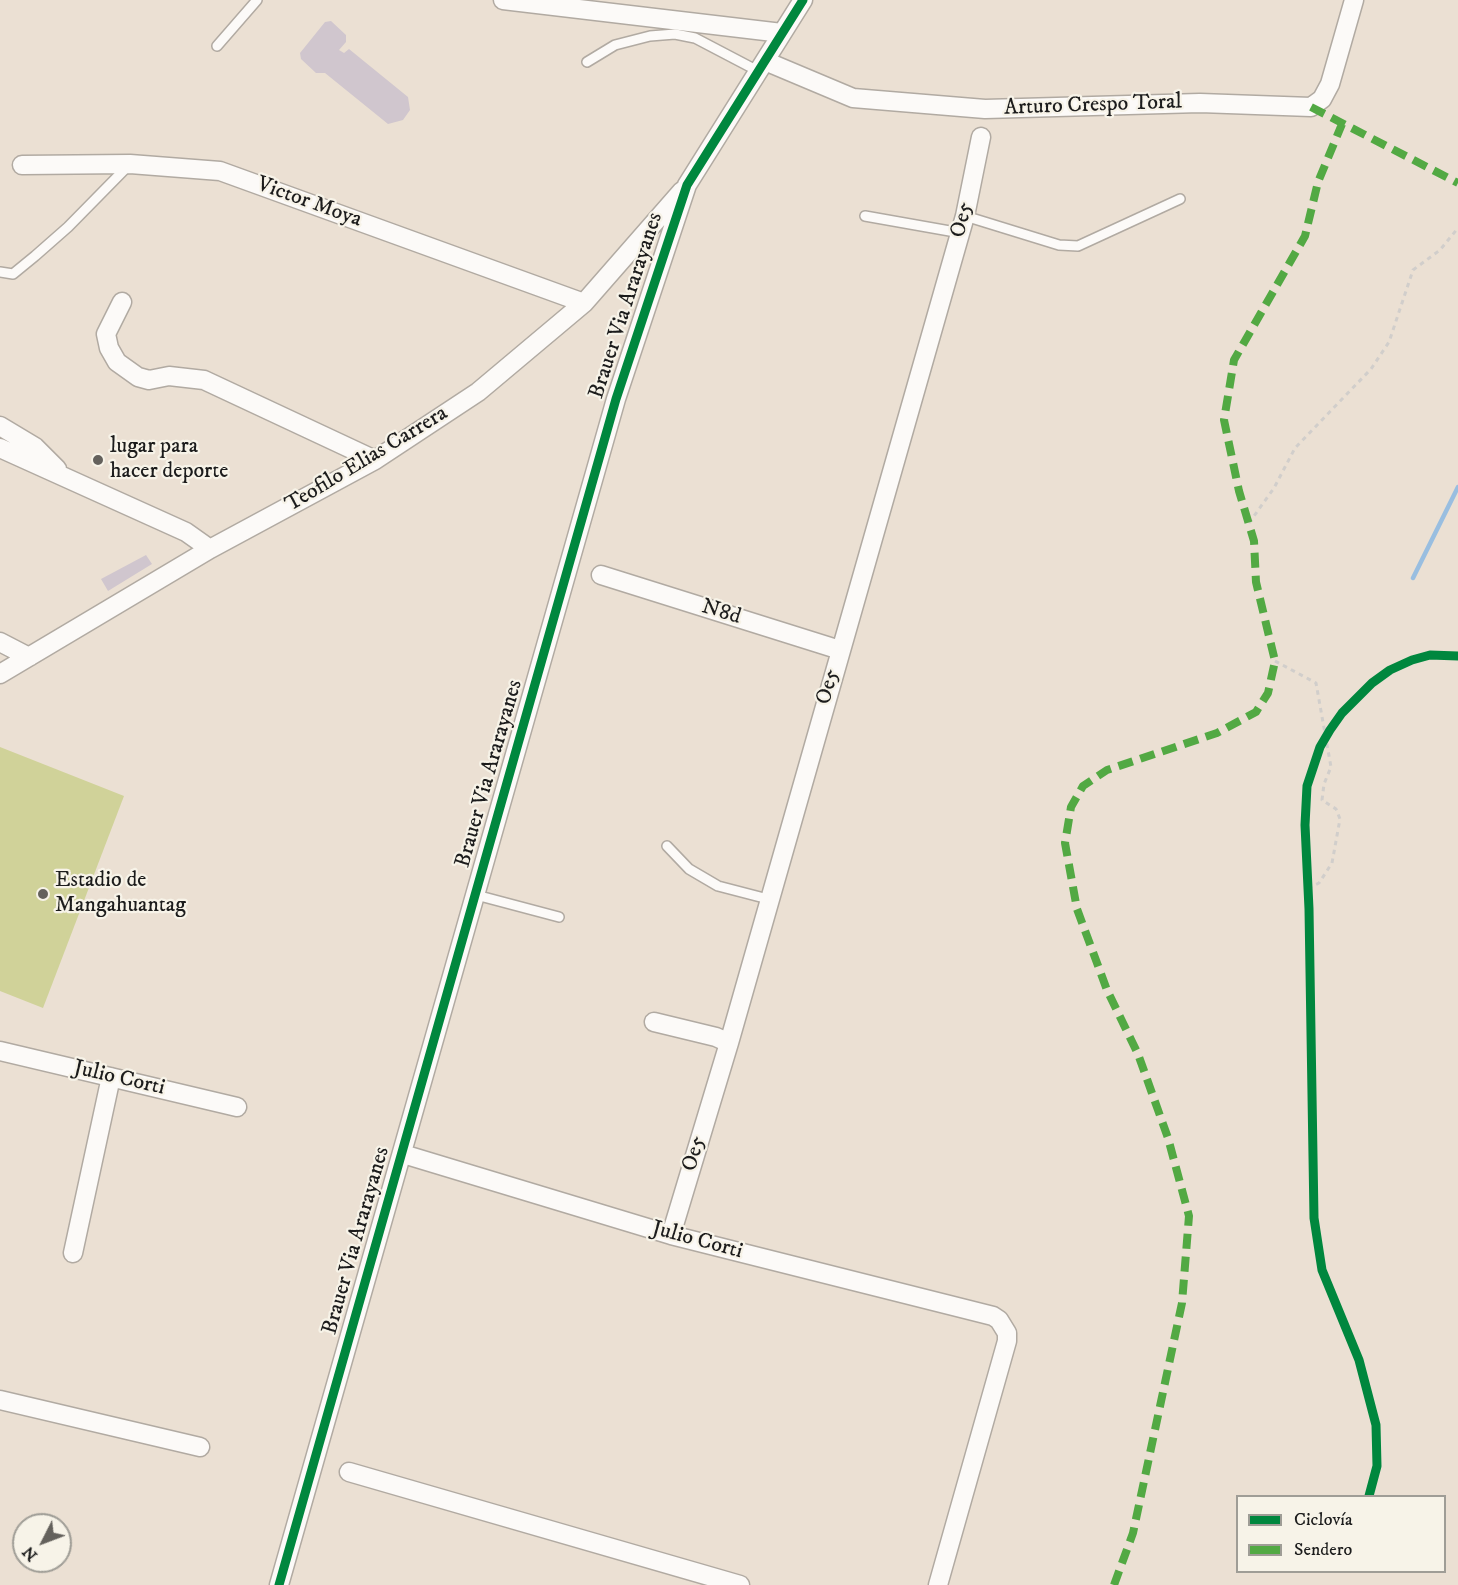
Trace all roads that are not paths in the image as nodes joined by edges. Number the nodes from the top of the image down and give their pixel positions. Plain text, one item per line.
1 (257, 0) edge
2 (503, 0) edge
3 (802, 0) edge
4 (1354, 0) edge
5 (782, 33) junction
6 (217, 46) dead end
7 (586, 62) dead end
8 (761, 66) junction
9 (981, 137) dead end
10 (130, 164) junction
11 (22, 165) dead end
12 (687, 185) junction
13 (1180, 199) dead end
14 (865, 216) dead end
15 (963, 225) junction
16 (0, 272) edge
17 (122, 302) dead end
18 (584, 303) junction
19 (0, 426) edge
20 (0, 448) edge
21 (375, 460) junction
22 (62, 476) junction
23 (210, 549) junction
24 (601, 575) dead end
25 (0, 642) edge
26 (840, 650) junction
27 (28, 657) junction
28 (0, 675) edge
29 (667, 846) dead end
30 (476, 895) junction
31 (768, 899) junction
32 (559, 917) dead end
33 (654, 1022) dead end
34 (729, 1043) junction
35 (0, 1051) edge
36 (111, 1077) junction
37 (237, 1107) dead end
38 (403, 1154) junction
39 (671, 1235) junction
40 (73, 1253) dead end
41 (0, 1400) edge
42 (200, 1447) dead end
43 (349, 1472) dead end
44 (279, 1585) edge
45 (740, 1585) edge
46 (938, 1585) edge

1 - 6 lane
2 - 5 street
3 - 5 street, Brauer Via Ararayanes
4 - 8 street, Arturo Crespo Toral
5 - 8 street, Brauer Via Ararayanes
7 - 8 lane
8 - 12 street, Brauer Via Ararayanes
9 - 15 street, Oe5
10 - 11 street, Victor Moya
10 - 16 lane
10 - 18 street, Victor Moya
12 - 18 street, Teofilo Elias Carrera
12 - 30 street, Brauer Via Ararayanes
13 - 15 lane
14 - 15 lane
15 - 26 street, Oe5
17 - 21 street
18 - 21 street, Teofilo Elias Carrera
19 - 22 street
20 - 22 street
21 - 23 street, Teofilo Elias Carrera
22 - 23 street
23 - 27 street, Teofilo Elias Carrera
24 - 26 street, N8d
25 - 27 street
26 - 31 street, Oe5
27 - 28 street, Teofilo Elias Carrera
29 - 31 lane
30 - 32 lane
30 - 38 street, Brauer Via Ararayanes
31 - 34 street, Oe5
33 - 34 street
34 - 39 street, Oe5
35 - 36 street, Julio Corti
36 - 37 street, Julio Corti
36 - 40 street
38 - 39 street, Julio Corti
38 - 44 street, Brauer Via Ararayanes
39 - 46 street, Julio Corti
41 - 42 street
43 - 45 street

